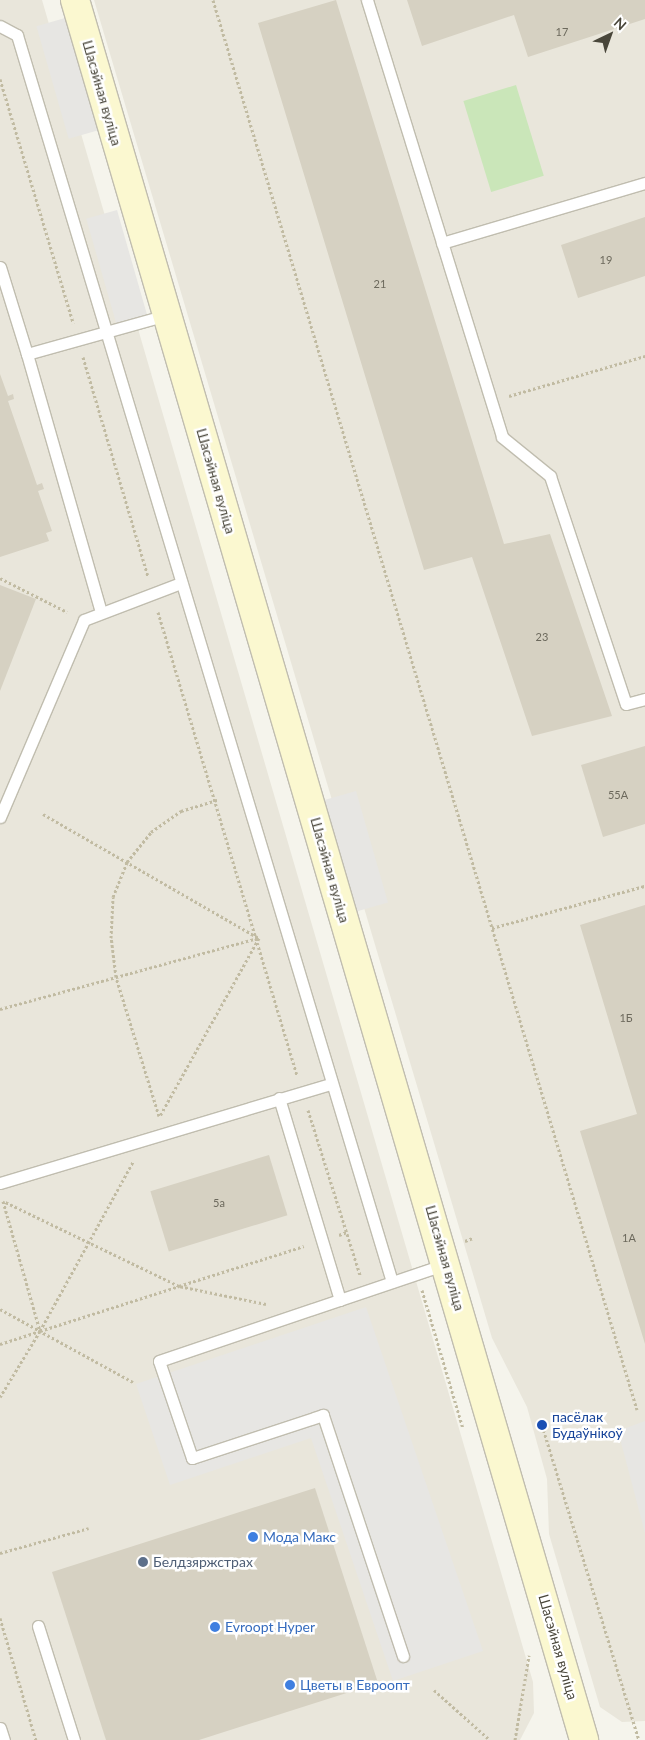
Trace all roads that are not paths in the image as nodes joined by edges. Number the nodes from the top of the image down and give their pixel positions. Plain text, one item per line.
1 (75, 0) edge
2 (367, 0) edge
3 (0, 26) edge
4 (645, 183) edge
5 (442, 243) junction
6 (0, 267) edge
7 (167, 315) junction
8 (106, 332) junction
9 (27, 354) junction
10 (180, 583) junction
11 (101, 612) junction
12 (645, 699) edge
13 (0, 817) edge
14 (329, 1084) junction
15 (279, 1098) junction
16 (0, 1183) edge
17 (446, 1263) junction
18 (392, 1282) junction
19 (340, 1300) junction
20 (38, 1626) dead end
21 (404, 1656) dead end
22 (0, 1728) edge
23 (4, 1740) edge
24 (74, 1740) edge
25 (584, 1740) edge

1 - 7 main road, Шасэйная вуліца
2 - 5 lane
3 - 8 lane
4 - 5 lane
5 - 12 lane
6 - 9 lane
7 - 8 lane
7 - 17 main road, Шасэйная вуліца
8 - 9 lane
8 - 10 lane
9 - 11 lane
10 - 11 lane
10 - 14 lane
11 - 13 lane
14 - 15 lane
14 - 18 lane
15 - 16 lane
15 - 19 lane
17 - 18 lane
17 - 25 main road, Шасэйная вуліца
18 - 19 lane
19 - 21 lane
20 - 24 lane
22 - 23 lane

